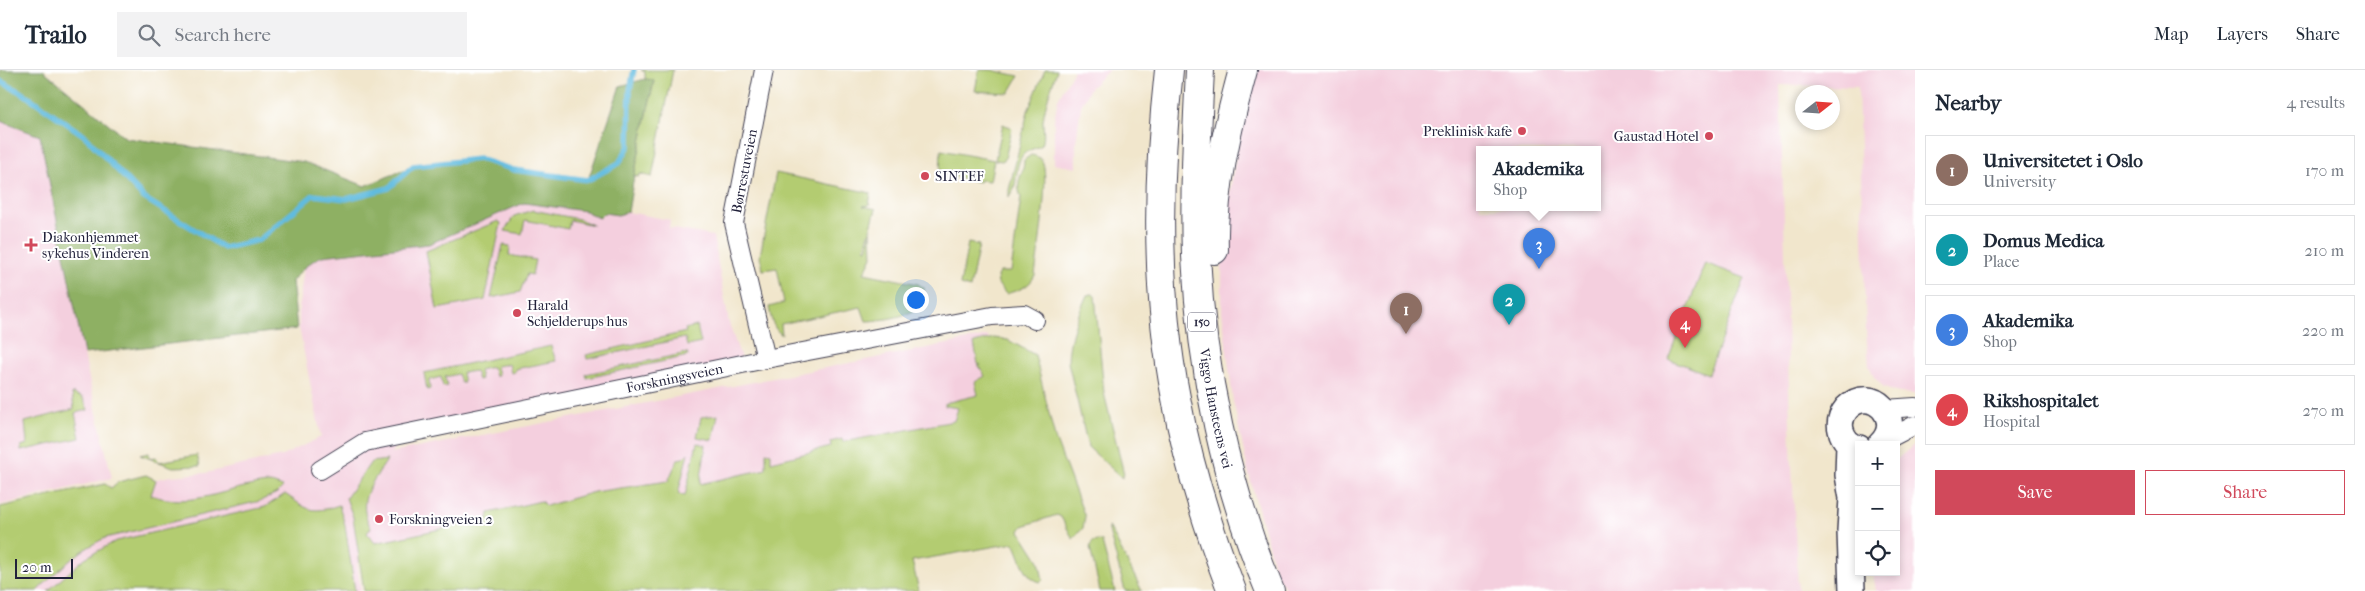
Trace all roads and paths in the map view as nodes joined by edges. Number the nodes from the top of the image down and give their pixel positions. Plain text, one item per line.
1 (764, 70) edge
2 (1155, 70) edge
3 (1169, 70) edge
4 (1200, 70) edge
5 (1243, 70) edge
6 (1162, 133) junction
7 (1035, 320) dead end
8 (766, 359) junction
9 (1915, 408) edge
10 (1884, 409) junction
11 (1915, 425) edge
12 (1883, 441) edge
13 (1886, 441) edge
14 (1854, 446) edge
15 (320, 470) dead end
16 (1855, 492) edge
17 (1265, 579) edge
18 (1232, 591) edge
19 (1852, 591) edge

1 - 8 street, Børrestuveien
2 - 6 highway
3 - 6 highway
4 - 17 highway, Viggo Hansteens vei / 150
5 - 17 highway
6 - 18 highway
7 - 8 street, Forskningsveien
8 - 15 street, Forskningsveien
9 - 10 street
10 - 12 street
10 - 14 street
11 - 13 street
14 - 16 street
16 - 19 street

